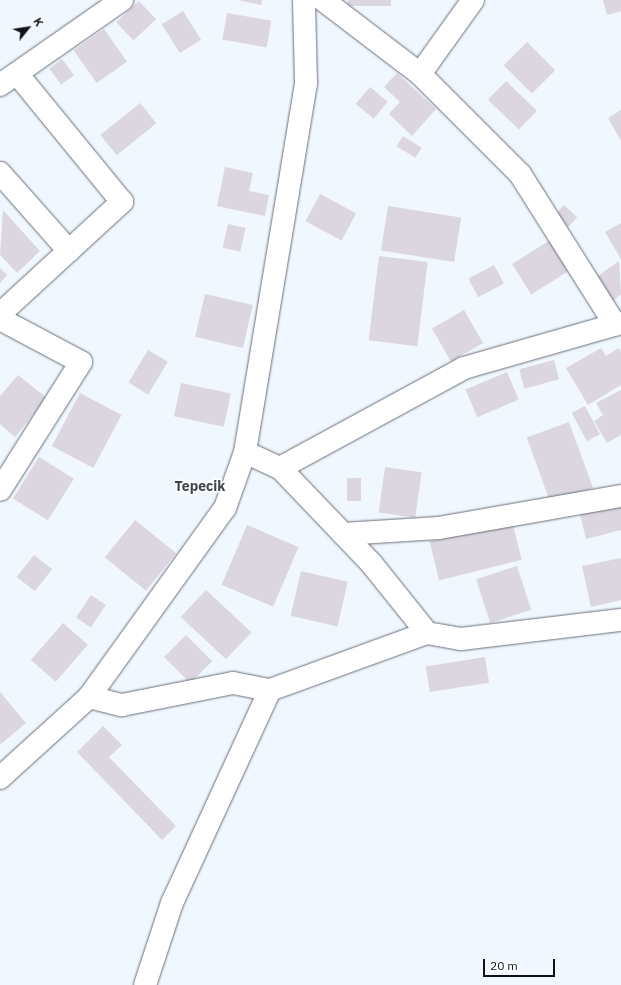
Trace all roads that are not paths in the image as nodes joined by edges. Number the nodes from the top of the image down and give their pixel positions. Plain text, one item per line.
1 (122, 0) edge
2 (304, 0) edge
3 (323, 0) edge
4 (473, 0) edge
5 (420, 74) junction
6 (9, 80) edge
7 (0, 173) edge
8 (69, 251) junction
9 (0, 314) edge
10 (0, 319) edge
11 (618, 323) edge
12 (245, 452) junction
13 (280, 468) junction
14 (0, 490) edge
15 (621, 496) edge
16 (343, 534) junction
17 (621, 620) edge
18 (427, 633) junction
19 (270, 690) junction
20 (89, 697) junction
21 (0, 778) edge
22 (145, 985) edge

1 - 6 street
2 - 12 street
3 - 5 street
4 - 5 street
5 - 11 street
6 - 8 street
7 - 8 street
8 - 9 street
10 - 14 street
11 - 13 street
12 - 13 street
12 - 20 street
13 - 16 street
15 - 16 street
16 - 18 street
17 - 18 street
18 - 19 street
19 - 20 street
19 - 22 street
20 - 21 street

